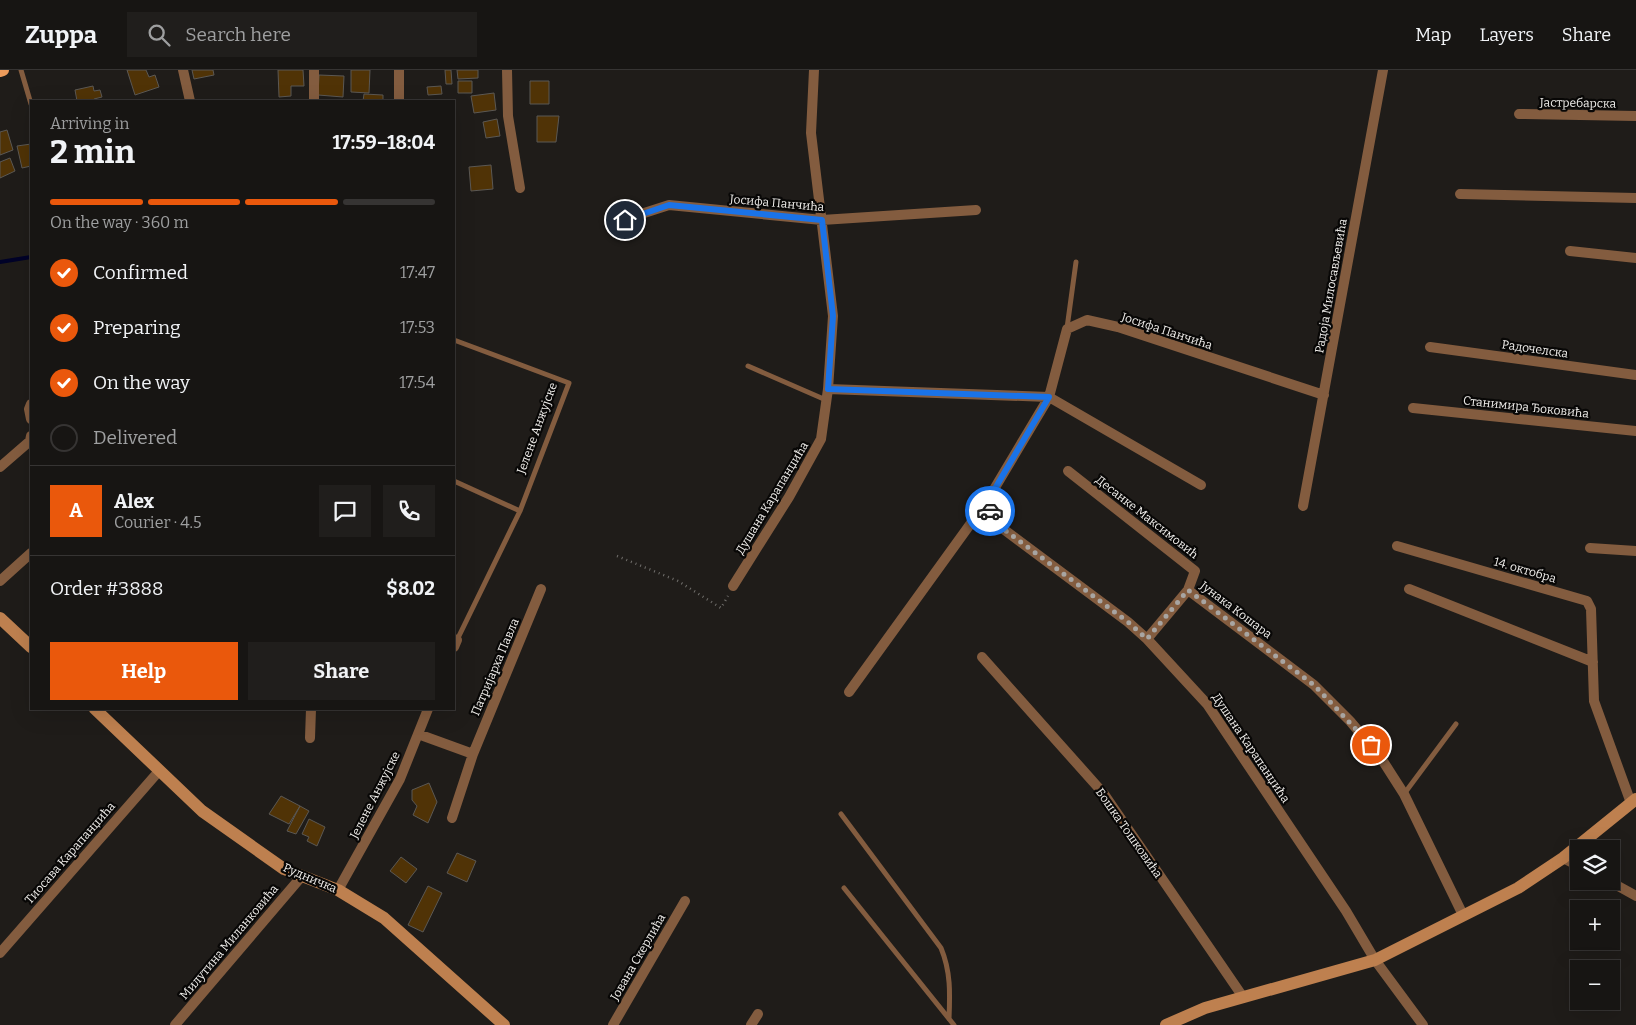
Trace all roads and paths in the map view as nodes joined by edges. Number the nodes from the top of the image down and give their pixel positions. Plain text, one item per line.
1 (21, 70) edge
2 (183, 70) edge
3 (314, 70) edge
4 (399, 70) edge
5 (507, 70) edge
6 (814, 70) edge
7 (1383, 70) edge
8 (190, 100) edge
9 (314, 100) edge
10 (399, 100) edge
11 (30, 101) edge
12 (1519, 114) dead end
13 (1636, 116) edge
14 (520, 188) dead end
15 (1460, 194) dead end
16 (1636, 198) edge
17 (976, 210) dead end
18 (822, 220) junction
19 (610, 224) dead end
20 (1570, 251) dead end
21 (1636, 258) edge
22 (1076, 262) dead end
23 (1067, 328) junction
24 (455, 340) edge
25 (1430, 347) dead end
26 (748, 366) dead end
27 (1636, 375) edge
28 (827, 395) junction
29 (1324, 395) junction
30 (1049, 397) junction
31 (1413, 408) dead end
32 (1636, 431) edge
33 (30, 441) edge
34 (0, 467) edge
35 (1068, 471) dead end
36 (455, 481) edge
37 (1201, 485) dead end
38 (987, 502) junction
39 (1303, 506) dead end
40 (520, 511) junction
41 (1397, 546) dead end
42 (1590, 548) dead end
43 (1636, 551) edge
44 (30, 554) edge
45 (617, 556) dead end
46 (0, 582) edge
47 (733, 586) joint
48 (541, 589) dead end
49 (1410, 589) dead end
50 (1188, 590) junction
51 (0, 618) edge
52 (1147, 639) junction
53 (455, 642) edge
54 (30, 646) edge
55 (982, 657) dead end
56 (1593, 662) junction
57 (849, 692) dead end
58 (96, 710) edge
59 (311, 710) edge
60 (428, 710) edge
61 (1456, 724) dead end
62 (418, 734) junction
63 (310, 738) dead end
64 (473, 754) junction
65 (159, 771) junction
66 (1404, 794) junction
67 (1633, 801) edge
68 (841, 814) dead end
69 (452, 818) dead end
70 (1562, 858) junction
71 (1570, 862) edge
72 (302, 876) junction
73 (1620, 887) edge
74 (844, 888) dead end
75 (338, 890) junction
76 (1636, 896) edge
77 (685, 901) dead end
78 (1463, 915) junction
79 (0, 953) edge
80 (1375, 960) junction
81 (1242, 997) junction
82 (758, 1014) dead end
83 (950, 1019) junction
84 (175, 1025) edge
85 (504, 1025) edge
86 (613, 1025) edge
87 (751, 1025) edge
88 (954, 1025) edge
89 (1166, 1025) edge
90 (1423, 1025) edge

1 - 11 lane
2 - 8 street
3 - 9 street
4 - 10 street
5 - 14 street
6 - 18 street, Душана Карапанџића
7 - 29 street, Радоја Милосављевића
12 - 13 street, Јастребарска
15 - 16 street
17 - 18 street, Јосифа Панчића
18 - 19 street, Јосифа Панчића
18 - 28 street, Душана Карапанџића
20 - 21 street
22 - 23 lane
23 - 29 street, Јосифа Панчића
23 - 30 street
24 - 40 lane, Јелене Анжујске
25 - 27 street, Радочелска
26 - 28 lane
28 - 30 street
28 - 47 street, Душана Карапанџића
29 - 39 street, Радоја Милосављевића
30 - 37 street
30 - 38 street
31 - 32 street, Станимира Ђоковића
33 - 34 street
35 - 50 street, Десанке Максимовић
36 - 40 lane
38 - 52 street, Душана Карапанџића
38 - 57 street
40 - 53 lane, Јелене Анжујске
41 - 56 street, 14. октобра
42 - 43 street
44 - 46 street
45 - 47 path
48 - 64 street, Патријарха Павла
49 - 56 street
50 - 52 street, Јунака Кошара
50 - 66 street, Јунака Кошара
51 - 54 street
52 - 80 street, Душана Карапанџића
55 - 81 street, Бошка Тошковића
56 - 67 street, 14. октобра
58 - 65 street, Рудничка
59 - 63 street
60 - 62 street, Јелене Анжујске
61 - 66 lane
62 - 64 street
62 - 75 street, Јелене Анжујске
64 - 69 street, Патријарха Павла
65 - 72 street, Рудничка
65 - 79 street, Тиосава Карапанџића
66 - 78 street, Јунака Кошара
67 - 70 street
68 - 83 lane
70 - 71 street
70 - 78 street
72 - 75 street, Рудничка
72 - 84 street, Милутина Миланковића
73 - 76 street
74 - 83 lane
75 - 85 street, Рудничка
77 - 86 street, Јована Скерлића
78 - 80 street
80 - 81 street
80 - 90 street, Душана Карапанџића
81 - 89 street
82 - 87 street
83 - 88 lane

